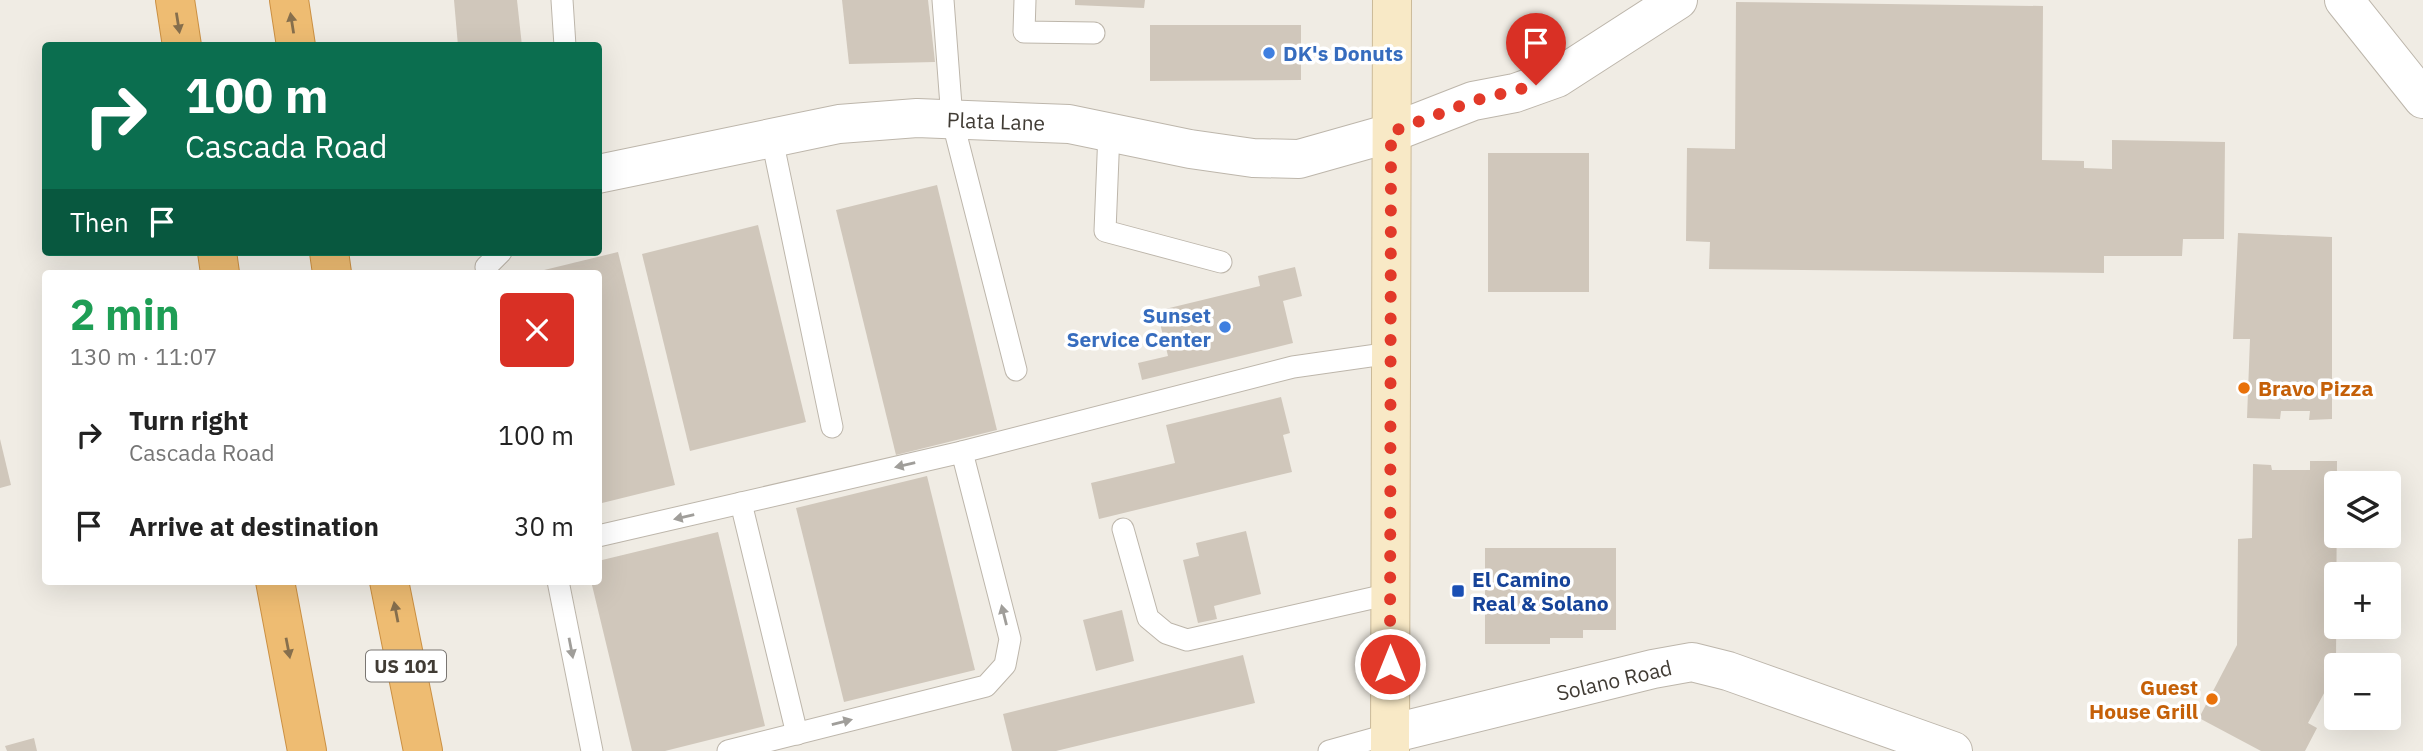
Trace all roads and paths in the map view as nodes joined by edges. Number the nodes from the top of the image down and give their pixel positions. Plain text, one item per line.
1 (174, 0) edge
2 (289, 0) edge
3 (562, 0) edge
4 (943, 0) edge
5 (1025, 0) edge
6 (1392, 0) edge
7 (1678, 0) edge
8 (2344, 0) edge
9 (1094, 33) dead end
10 (181, 42) edge
11 (295, 42) edge
12 (565, 42) edge
13 (2423, 99) edge
14 (952, 119) junction
15 (1109, 132) junction
16 (1391, 132) junction
17 (772, 139) junction
18 (602, 173) edge
19 (497, 256) edge
20 (1221, 262) dead end
21 (486, 270) edge
22 (1391, 353) junction
23 (1016, 370) dead end
24 (832, 427) dead end
25 (962, 452) junction
26 (741, 503) junction
27 (1123, 529) dead end
28 (602, 535) edge
29 (276, 585) edge
30 (390, 585) edge
31 (559, 585) edge
32 (1390, 594) junction
33 (797, 733) junction
34 (1390, 743) edge
35 (307, 751) edge
36 (423, 751) edge
37 (592, 751) edge
38 (728, 751) edge
39 (1329, 751) edge
40 (1953, 751) edge

1 -> 10 highway
11 -> 2 highway
3 - 12 lane
4 - 14 lane
5 - 9 lane
6 - 16 main road
7 - 16 street, Plata Lane
8 - 13 street
14 - 15 street, Plata Lane
14 - 17 street, Plata Lane
14 - 23 lane
15 - 16 street, Plata Lane
15 - 20 lane
16 - 22 main road
17 - 18 street, Plata Lane
17 - 24 lane
19 - 21 lane
22 - 25 lane
22 - 32 main road
25 -> 26 lane
33 -> 25 lane
26 -> 28 lane
26 - 33 lane
27 - 32 lane
29 -> 35 highway
36 -> 30 highway, US 101
31 -> 37 lane
32 - 34 main road
33 - 38 lane
34 - 39 lane
34 - 40 street, Solano Road

